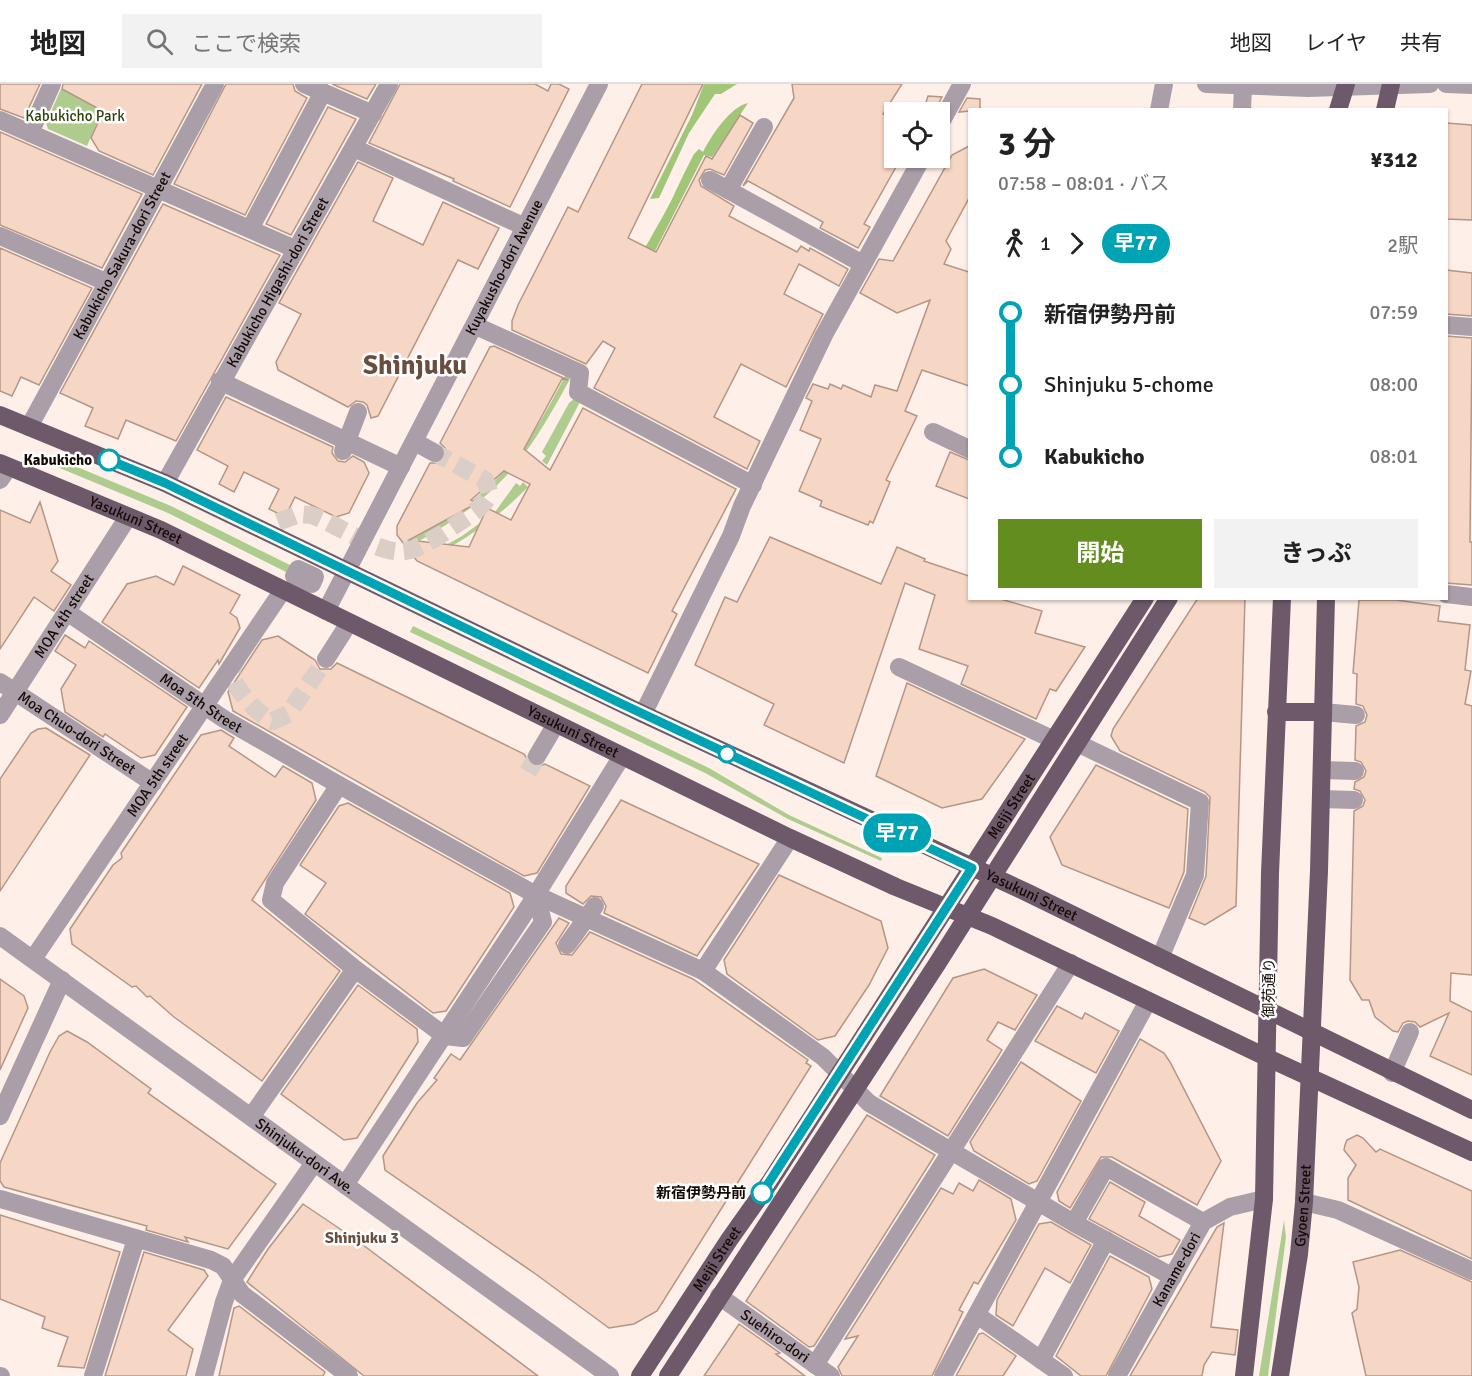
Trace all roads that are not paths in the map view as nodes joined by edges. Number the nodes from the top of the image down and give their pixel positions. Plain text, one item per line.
1 (52, 84) edge
2 (215, 84) edge
3 (389, 84) edge
4 (599, 84) edge
5 (962, 84) edge
6 (1164, 84) edge
7 (1206, 84) edge
8 (1430, 84) edge
9 (1446, 84) edge
10 (1391, 85) edge
11 (1472, 85) edge
12 (1346, 86) edge
13 (315, 87) edge
14 (1243, 87) junction
15 (950, 106) edge
16 (1159, 108) edge
17 (1242, 108) edge
18 (1339, 108) edge
19 (1385, 108) edge
20 (373, 114) junction
21 (0, 120) edge
22 (764, 127) dead end
23 (30, 133) junction
24 (354, 148) junction
25 (915, 168) edge
26 (710, 180) dead end
27 (157, 189) junction
28 (728, 190) junction
29 (525, 227) junction
30 (250, 229) junction
31 (0, 236) edge
32 (295, 249) junction
33 (862, 264) junction
34 (106, 282) junction
35 (1448, 325) edge
36 (476, 326) junction
37 (1472, 327) edge
38 (220, 381) junction
39 (358, 412) dead end
40 (0, 415) edge
41 (29, 427) junction
42 (933, 432) dead end
43 (415, 442) junction
44 (968, 449) edge
45 (343, 451) dead end
46 (435, 453) tunnel mouth
47 (401, 467) junction
48 (3, 470) edge
49 (165, 483) junction
50 (753, 485) junction
51 (128, 517) junction
52 (347, 572) junction
53 (283, 591) junction
54 (1448, 594) edge
55 (1472, 597) edge
56 (1144, 600) edge
57 (1168, 600) edge
58 (1282, 600) edge
59 (1326, 600) edge
60 (326, 611) junction
61 (67, 612) junction
62 (349, 623) junction
63 (326, 659) tunnel mouth
64 (899, 667) dead end
65 (8, 687) edge
66 (205, 706) junction
67 (1276, 712) junction
68 (1323, 712) junction
69 (643, 714) junction
70 (0, 715) edge
71 (1356, 715) dead end
72 (556, 724) junction
73 (1054, 740) junction
74 (1077, 742) junction
75 (537, 756) tunnel mouth
76 (622, 756) junction
77 (1322, 770) junction
78 (1355, 771) dead end
79 (153, 783) junction
80 (339, 785) junction
81 (1321, 799) junction
82 (1354, 800) dead end
83 (790, 837) junction
84 (972, 868) junction
85 (992, 878) junction
86 (536, 895) junction
87 (595, 906) dead end
88 (947, 908) junction
89 (968, 916) junction
90 (0, 936) edge
91 (567, 945) dead end
92 (1160, 958) junction
93 (33, 959) junction
94 (1071, 963) junction
95 (355, 969) junction
96 (703, 971) junction
97 (62, 980) junction
98 (1148, 1001) junction
99 (1268, 1012) junction
100 (1410, 1032) dead end
101 (1311, 1033) junction
102 (445, 1036) junction
103 (1268, 1058) junction
104 (1392, 1073) junction
105 (840, 1074) junction
106 (1310, 1077) junction
107 (856, 1089) junction
108 (1472, 1110) edge
109 (0, 1116) edge
110 (251, 1117) junction
111 (952, 1151) junction
112 (1472, 1152) edge
113 (314, 1163) junction
114 (345, 1185) junction
115 (0, 1199) edge
116 (1264, 1199) junction
117 (1037, 1201) junction
118 (1304, 1202) junction
119 (1203, 1222) junction
120 (1074, 1223) junction
121 (136, 1239) junction
122 (1106, 1240) junction
123 (1472, 1271) edge
124 (1173, 1277) junction
125 (232, 1280) junction
126 (719, 1296) junction
127 (977, 1315) junction
128 (1041, 1360) junction
129 (816, 1365) junction
130 (93, 1376) edge
131 (204, 1376) edge
132 (349, 1376) edge
133 (610, 1376) edge
134 (640, 1376) edge
135 (668, 1376) edge
136 (831, 1376) edge
137 (943, 1376) edge
138 (1064, 1376) edge
139 (1117, 1376) edge
140 (1244, 1376) edge
141 (1280, 1376) edge

1 - 23 street
2 - 27 street, Kabukicho Sakura-dori Street
3 - 20 street, Kabukicho Higashi-dori Street
4 - 29 street, Kuyakusho-dori Avenue
5 - 15 street
6 - 16 street
7 - 14 street
8 - 10 street
9 - 11 street
10 - 12 street
10 - 19 main road
12 - 14 street
12 - 18 main road
13 - 20 street
13 - 30 street
14 - 17 street
20 - 24 street, Kabukicho Higashi-dori Street
21 - 23 street
22 - 28 street
23 - 27 street
24 - 29 street
24 - 32 street, Kabukicho Higashi-dori Street
25 - 33 street
26 - 28 street
27 - 30 street
27 - 34 street, Kabukicho Sakura-dori Street
28 - 33 street
29 - 36 street, Kuyakusho-dori Avenue
30 - 32 street
31 - 34 street
32 - 38 street, Kabukicho Higashi-dori Street
33 - 50 street
34 - 41 street, Kabukicho Sakura-dori Street
35 - 37 street
36 - 43 street, Kuyakusho-dori Avenue
36 - 50 street
38 - 47 street
38 - 49 street, Kabukicho Higashi-dori Street
39 - 45 street, bridge
40 - 41 main road, Yasukuni Street
41 - 49 main road, Yasukuni Street
42 - 44 street
43 - 46 street
43 - 47 street, Kuyakusho-dori Avenue
47 - 52 street, Kuyakusho-dori Avenue
48 - 51 main road, Yasukuni Street
49 - 52 main road, Yasukuni Street
50 - 69 street
51 - 53 main road, Yasukuni Street
51 - 61 street, MOA 4th street
52 - 60 street, Kuyakusho-dori Avenue
52 - 69 main road, Yasukuni Street
53 - 60 main road, Yasukuni Street
53 - 66 street, MOA 5th street
54 - 55 street
56 - 73 main road, Meiji Street
57 - 74 main road, Meiji Street
58 - 67 main road, 御苑通り
59 - 68 main road
60 - 62 main road, Yasukuni Street
61 - 65 street, MOA 4th street
61 - 66 street, Moa 5th Street
62 - 63 street
62 - 72 main road, Yasukuni Street
64 - 73 street
65 - 70 street, MOA 4th street
65 - 79 street, Moa Chuo-dori Street
66 - 79 street, MOA 5th street
66 - 80 street, Moa 5th Street
67 - 68 main road
67 - 99 main road, 御苑通り
68 - 71 street
68 - 77 main road
69 - 84 main road, Yasukuni Street
72 - 75 street
72 - 76 main road, Yasukuni Street
73 - 84 main road, Meiji Street
74 - 85 main road, Meiji Street
74 - 92 street
76 - 83 main road, Yasukuni Street
76 - 86 street
77 - 78 street
77 - 81 main road
79 - 93 street, MOA 5th street
80 - 86 street, Moa 5th Street
80 - 95 street
81 - 82 street
81 - 101 main road
83 - 88 main road, Yasukuni Street
83 - 96 street
84 - 85 main road, Yasukuni Street
84 - 88 main road, Meiji Street
85 - 89 main road, Meiji Street
85 - 92 main road, Yasukuni Street
86 - 96 street, Moa 5th Street
86 - 102 street
87 - 91 street, bridge
88 - 89 main road, Yasukuni Street
88 - 105 main road, Meiji Street
89 - 94 main road, Yasukuni Street
89 - 107 main road, Meiji Street
90 - 93 street, Shinjuku-dori Ave.
92 - 99 main road, Yasukuni Street
93 - 97 street, Shinjuku-dori Ave.
94 - 98 main road, Yasukuni Street
94 - 111 street
95 - 102 street
95 - 110 street
96 - 105 street, Moa 5th Street
97 - 109 street
97 - 110 street, Shinjuku-dori Ave.
98 - 103 main road, Yasukuni Street
98 - 117 street
99 - 101 main road, Yasukuni Street
99 - 103 main road, 御苑通り
100 - 104 street
101 - 104 main road, Yasukuni Street
101 - 106 main road, Gyoen Street
102 - 114 street
103 - 106 main road, Yasukuni Street
103 - 116 main road, 御苑通り
104 - 108 main road, Yasukuni Street
105 - 107 street, Moa 5th Street
105 - 134 main road, Meiji Street
106 - 112 main road, Yasukuni Street
106 - 118 main road, Gyoen Street
107 - 111 street, Moa 5th Street
107 - 126 main road, Meiji Street
110 - 113 street, Shinjuku-dori Ave.
111 - 117 street, Moa 5th Street
111 - 129 street
113 - 114 street, Shinjuku-dori Ave.
113 - 125 street
114 - 133 street, Shinjuku-dori Ave.
115 - 121 street
116 - 119 street, Kaname-dori
116 - 140 main road, 御苑通り
117 - 120 street, Moa 5th Street
117 - 127 street
118 - 123 street
118 - 141 main road, Gyoen Street
119 - 120 street
119 - 124 street, Kaname-dori
120 - 122 street, Moa 5th Street
121 - 125 street
121 - 130 street
122 - 124 street, Moa 5th Street
122 - 128 street
124 - 139 street, Kaname-dori
125 - 131 street
125 - 132 street
126 - 129 street, Suehiro-dori
126 - 135 main road, Meiji Street
127 - 128 street
127 - 137 street
128 - 138 street
129 - 136 street, Suehiro-dori

